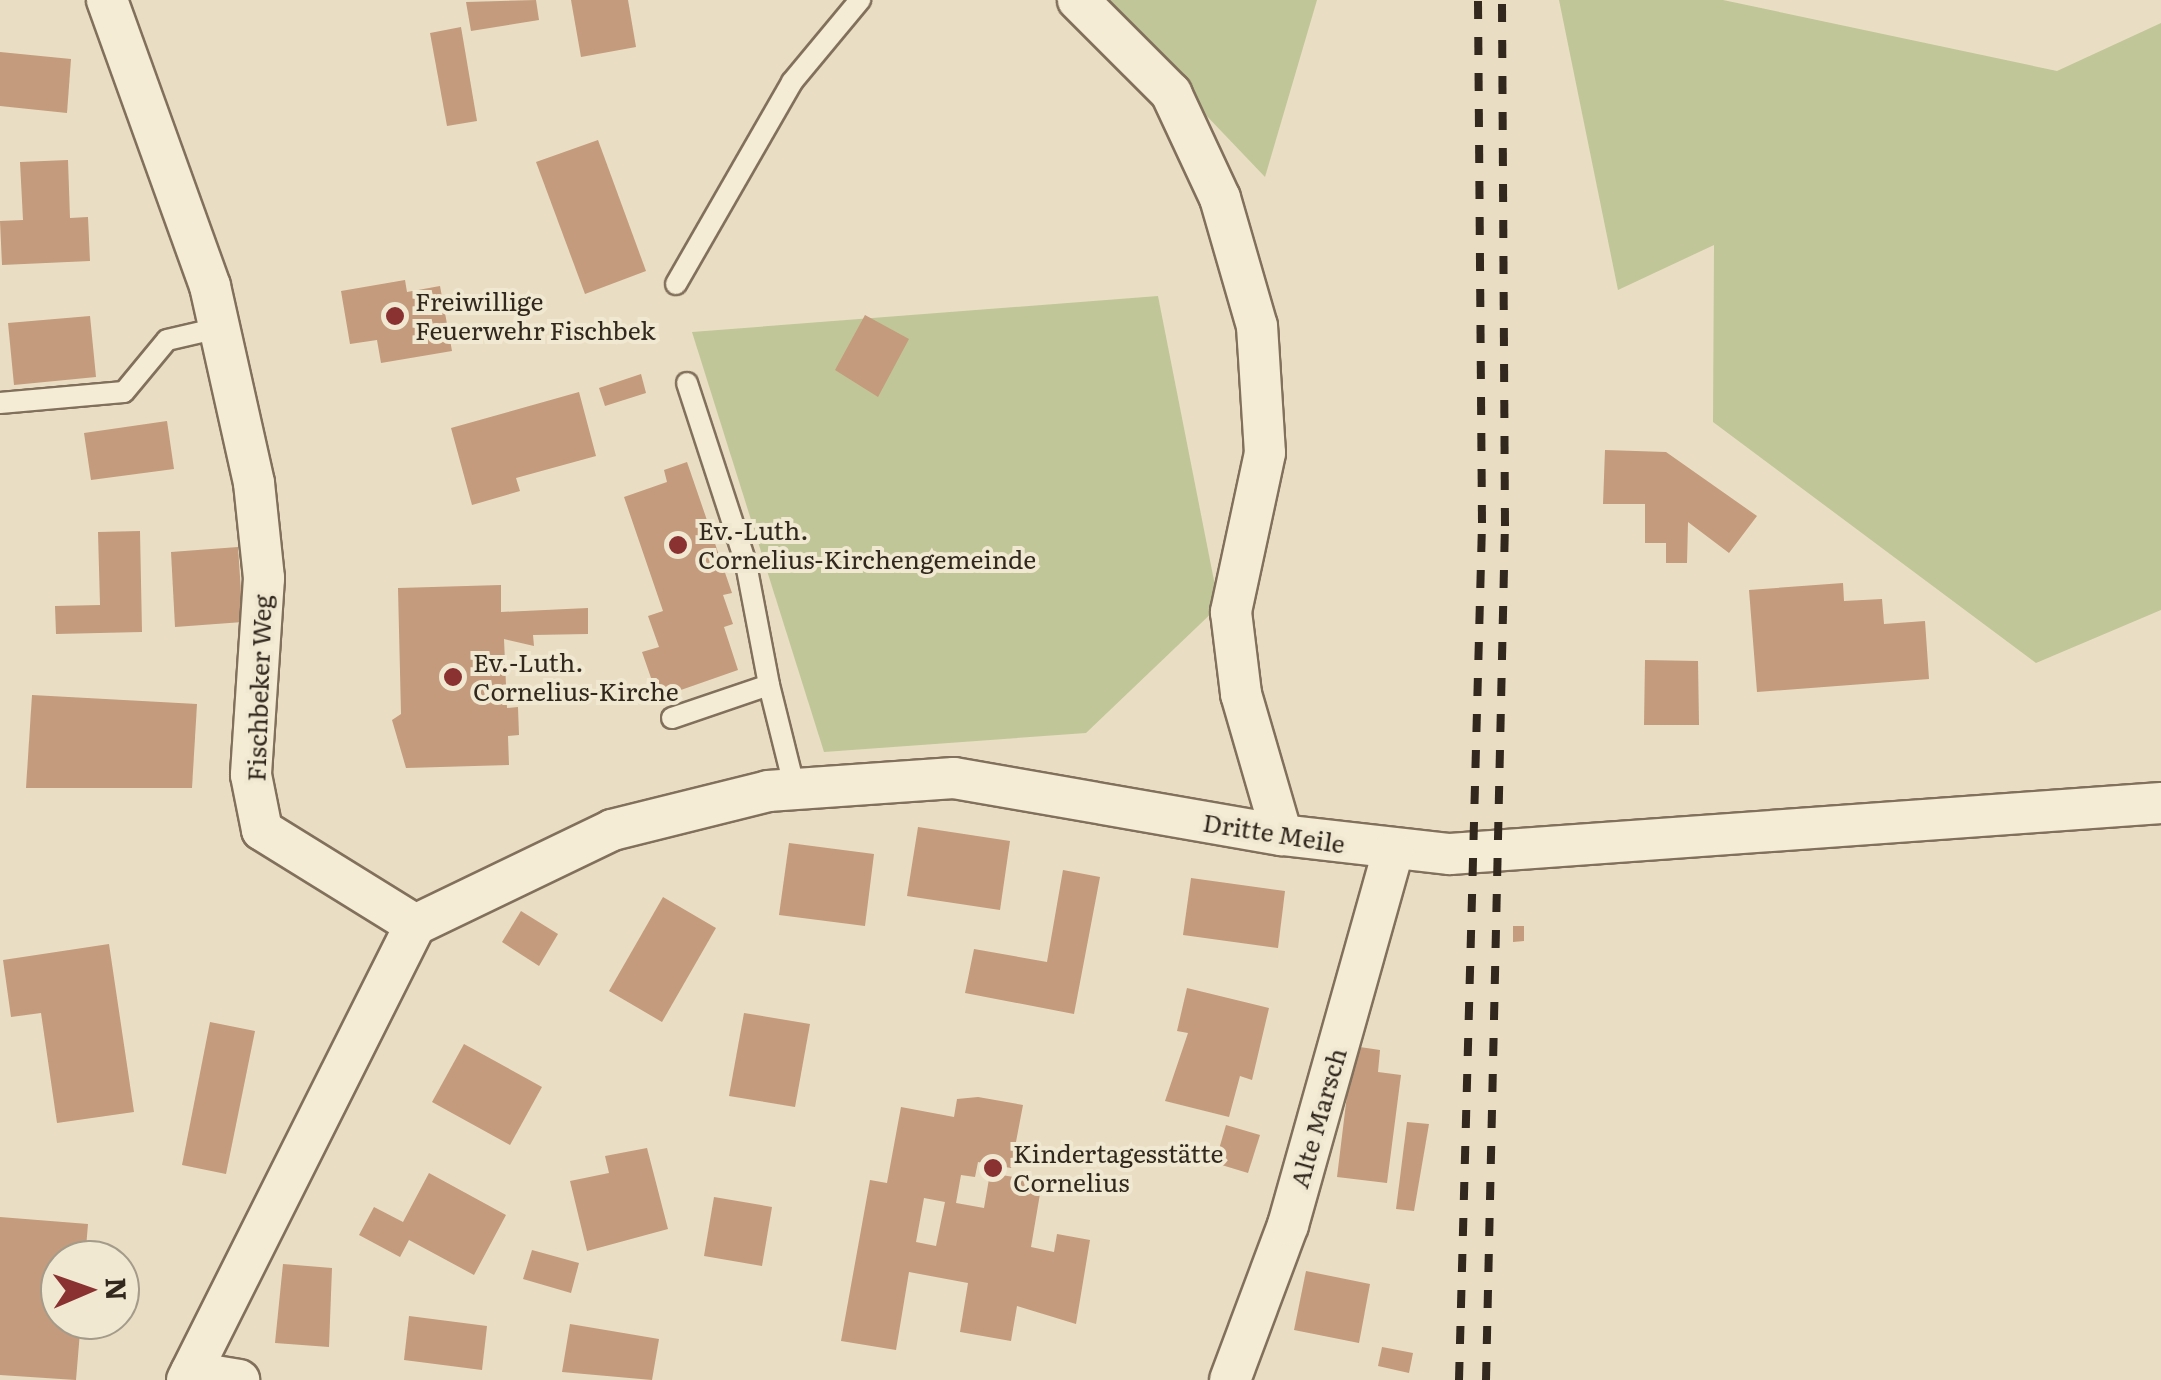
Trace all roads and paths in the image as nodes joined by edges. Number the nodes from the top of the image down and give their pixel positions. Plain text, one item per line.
1 (107, 0) edge
2 (860, 0) edge
3 (1078, 0) edge
4 (676, 284) dead end
5 (220, 328) junction
6 (687, 383) dead end
7 (0, 403) edge
8 (769, 686) junction
9 (672, 718) dead end
10 (795, 790) junction
11 (2161, 803) edge
12 (1282, 836) junction
13 (1393, 852) junction
14 (415, 925) junction
15 (189, 1376) edge
16 (239, 1380) edge
17 (1230, 1380) edge

1 - 5 street, Fischbeker Weg
2 - 4 lane
3 - 12 street
5 - 7 lane
5 - 14 street, Fischbeker Weg
6 - 8 lane
8 - 9 lane
8 - 10 lane
10 - 12 street, Dritte Meile
10 - 14 street, Dritte Meile
11 - 13 street, Dritte Meile
12 - 13 street, Dritte Meile
13 - 17 street, Alte Marsch
14 - 15 street
15 - 16 street

